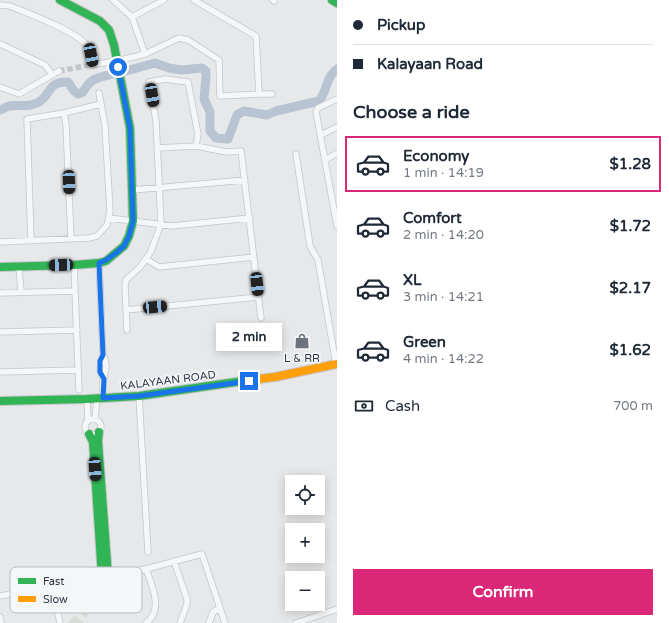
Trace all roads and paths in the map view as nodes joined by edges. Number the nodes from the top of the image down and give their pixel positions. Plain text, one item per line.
1 (60, 0) edge
2 (113, 0) edge
3 (164, 0) edge
4 (194, 0) edge
5 (332, 0) edge
6 (337, 3) edge
7 (0, 5) edge
8 (132, 16) junction
9 (0, 44) edge
10 (145, 54) junction
11 (117, 61) junction
12 (59, 71) tunnel mouth
13 (52, 74) junction
14 (0, 87) edge
15 (99, 93) dead end
16 (259, 94) junction
17 (272, 94) dead end
18 (337, 99) edge
19 (101, 104) junction
20 (64, 113) junction
21 (337, 127) edge
22 (321, 135) junction
23 (196, 146) junction
24 (158, 148) junction
25 (337, 153) edge
26 (296, 154) dead end
27 (325, 160) junction
28 (245, 180) junction
29 (159, 188) junction
30 (133, 190) junction
31 (109, 218) junction
32 (250, 218) junction
33 (133, 221) junction
34 (160, 224) junction
35 (337, 226) edge
36 (71, 239) junction
37 (31, 240) junction
38 (0, 242) edge
39 (254, 257) junction
40 (146, 259) junction
41 (99, 263) junction
42 (74, 265) junction
43 (0, 267) edge
44 (19, 267) junction
45 (75, 291) junction
46 (21, 292) junction
47 (0, 293) edge
48 (258, 297) junction
49 (126, 310) junction
50 (261, 318) dead end
51 (77, 330) junction
52 (127, 330) dead end
53 (0, 332) edge
54 (337, 364) edge
55 (78, 370) junction
56 (0, 372) edge
57 (79, 390) dead end
58 (139, 396) junction
59 (100, 398) junction
60 (87, 399) junction
61 (0, 401) edge
62 (95, 419) junction
63 (88, 421) junction
64 (99, 432) junction
65 (89, 434) junction
66 (148, 552) dead end
67 (174, 561) junction
68 (104, 567) edge
69 (104, 567) edge
70 (146, 569) junction
71 (142, 570) edge
72 (10, 594) edge
73 (0, 596) edge
74 (220, 608) junction
75 (337, 609) edge
76 (58, 613) edge
77 (0, 617) edge
78 (1, 623) edge
79 (60, 623) edge
80 (146, 623) edge
81 (180, 623) edge
82 (209, 623) edge
83 (225, 623) edge
84 (296, 623) edge

1 - 11 street
2 - 8 street
3 - 8 street
4 - 16 street
5 - 6 street
7 - 11 street
8 - 10 street
9 - 13 street
10 - 11 street
10 - 16 street
11 - 30 street
12 - 13 street
13 - 14 street
15 - 19 street
16 - 17 street
18 - 22 street
19 - 20 street
19 - 31 street
20 - 36 street
20 - 37 street
21 - 22 street
22 - 27 street
23 - 24 street
23 - 24 street
23 - 28 street
24 - 29 street
25 - 27 street
26 - 54 street
27 - 35 street
28 - 29 street
28 - 32 street
29 - 30 street
29 - 34 street
30 - 33 street
31 - 33 street
31 - 36 street
32 - 34 street
32 - 39 street
33 - 34 street
33 - 41 street
34 - 40 street
36 - 37 street
37 - 38 street
39 - 40 street
39 - 48 street
40 - 49 street
41 - 42 street
41 - 59 street
42 - 44 street
42 - 45 street
43 - 44 street
44 - 46 street
45 - 46 street
45 - 51 street
46 - 47 street
48 - 49 street
48 - 50 street
49 - 52 street
51 - 53 street
51 - 55 street
54 - 58 street, KALAYAAN ROAD
55 - 56 street
55 - 57 street
58 - 59 street, KALAYAAN ROAD
58 - 66 street
59 - 60 street, KALAYAAN ROAD
59 - 62 street
60 - 61 street, KALAYAAN ROAD
60 - 63 street
62 - 63 street
62 - 64 street
63 - 65 street
64 - 65 street
64 - 68 street
65 - 69 street
67 - 70 street
67 - 74 street
67 - 81 street
70 - 71 street
70 - 80 street
72 - 73 street
74 - 82 street
74 - 83 street
75 - 84 street
76 - 79 street
77 - 78 street

